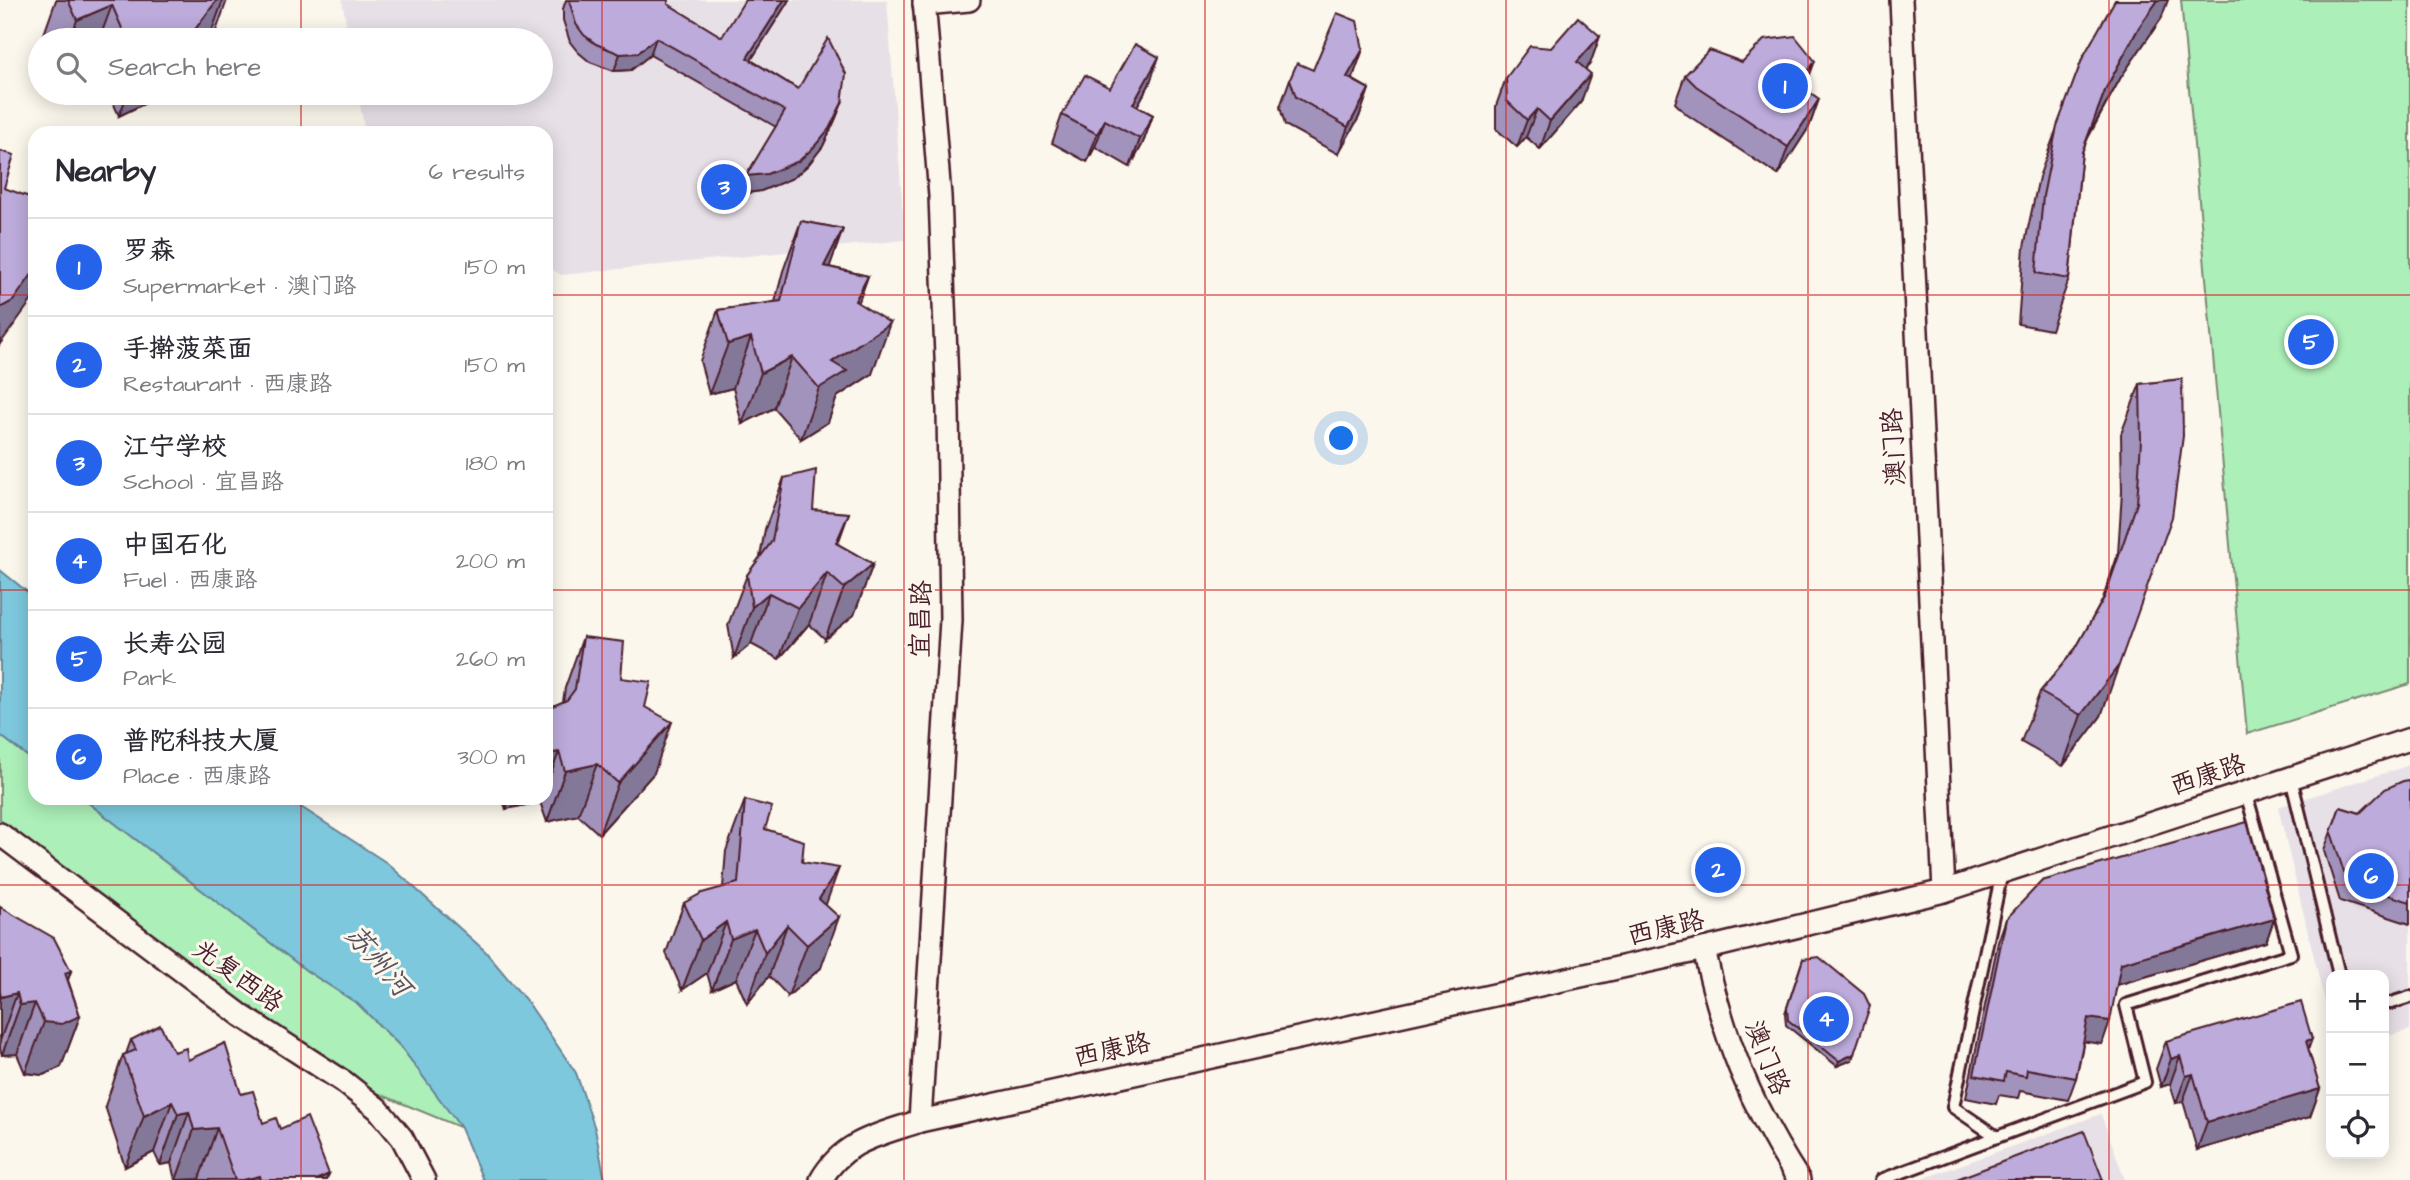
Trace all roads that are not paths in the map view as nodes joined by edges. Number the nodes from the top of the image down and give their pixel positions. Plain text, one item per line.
1 (970, 0) edge
2 (1901, 0) edge
3 (924, 2) edge
4 (2410, 739) edge
5 (2291, 778) junction
6 (2246, 793) junction
7 (0, 834) edge
8 (2001, 872) junction
9 (1944, 891) junction
10 (1704, 948) junction
11 (2338, 970) edge
12 (2410, 997) edge
13 (2389, 1003) edge
14 (920, 1121) junction
15 (1997, 1137) junction
16 (424, 1180) edge
17 (821, 1180) edge
18 (1799, 1180) edge
19 (1881, 1180) edge

1 - 3 street
2 - 9 street, 澳门路
3 - 14 street, 宜昌路
4 - 5 street, 西康路
5 - 6 street, 西康路
5 - 11 lane
6 - 8 street, 西康路
6 - 15 lane
7 - 16 street, 光复西路
8 - 9 street, 西康路
8 - 15 lane
9 - 10 street, 西康路
10 - 14 street, 西康路
10 - 18 street, 澳门路
12 - 13 lane
14 - 17 street
15 - 19 lane

